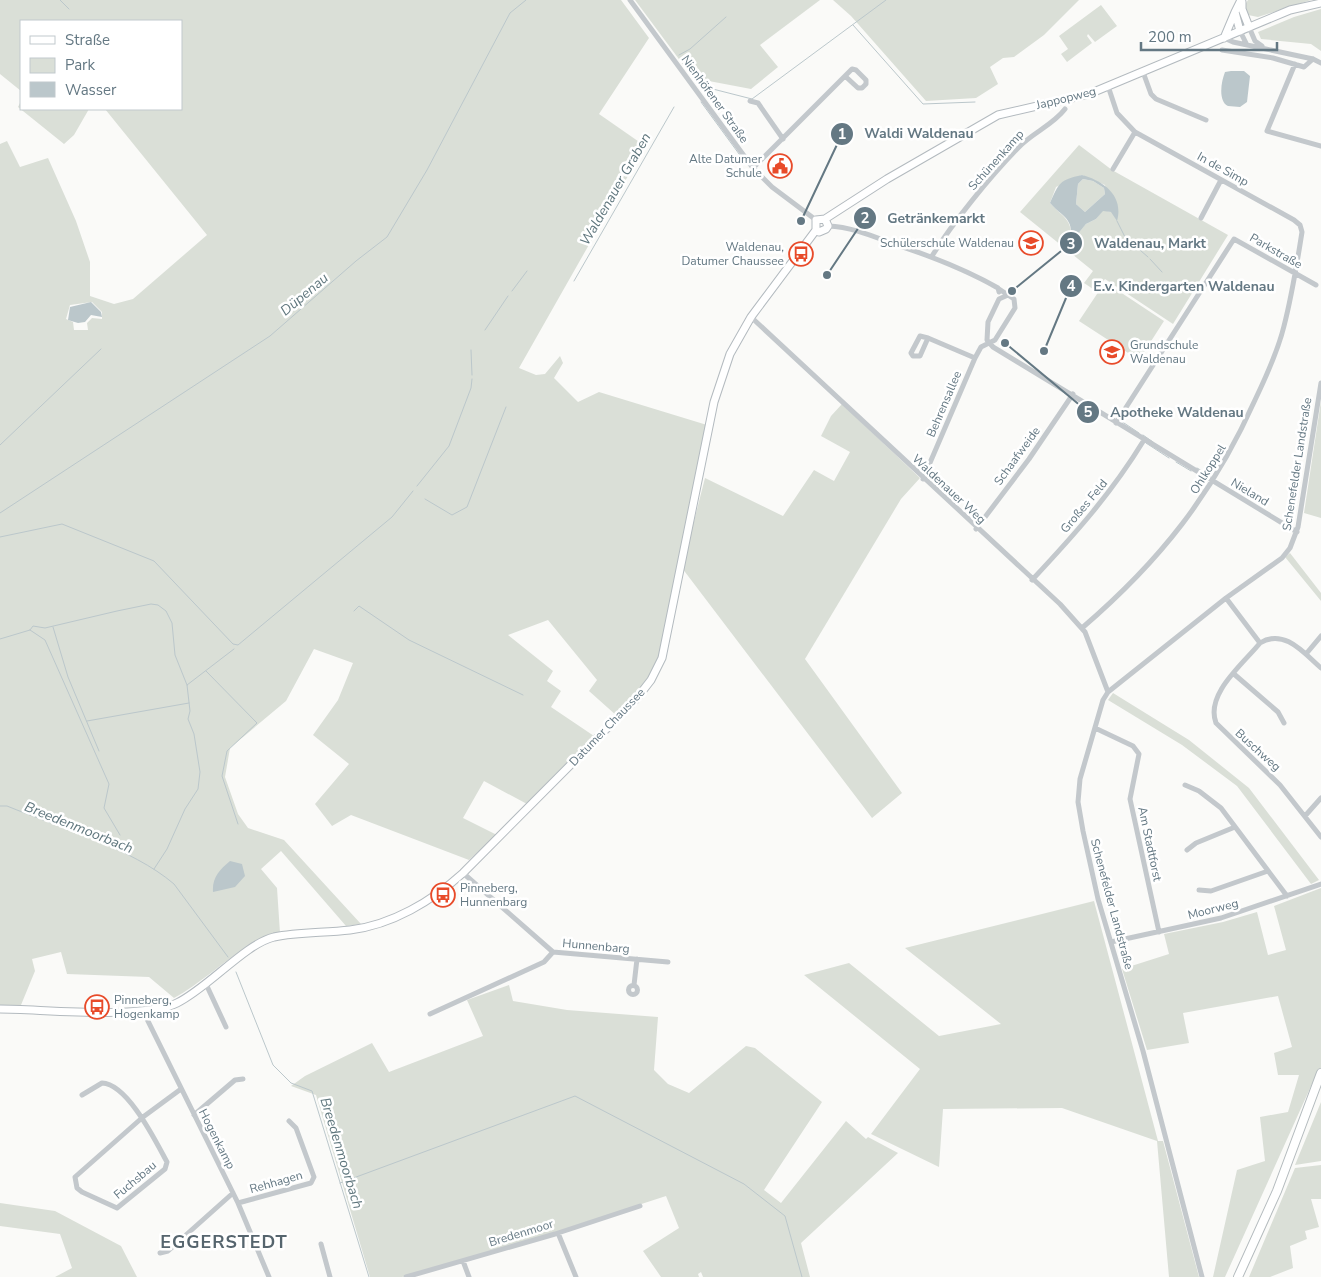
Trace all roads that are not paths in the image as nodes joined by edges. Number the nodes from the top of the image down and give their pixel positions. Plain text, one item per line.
1 (630, 0) edge
2 (1242, 0) edge
3 (1321, 3) edge
4 (1235, 12) junction
5 (1249, 27) junction
6 (1240, 31) junction
7 (1224, 38) junction
8 (1247, 45) junction
9 (1264, 48) junction
10 (1222, 50) dead end
11 (1313, 59) junction
12 (1321, 63) edge
13 (1295, 64) junction
14 (1143, 72) junction
15 (845, 76) dead end
16 (1108, 86) junction
17 (750, 101) dead end
18 (1065, 109) dead end
19 (1206, 120) dead end
20 (1135, 132) junction
21 (783, 139) junction
22 (1321, 146) edge
23 (753, 168) junction
24 (1113, 169) dead end
25 (1221, 180) junction
26 (1201, 218) dead end
27 (816, 220) junction
28 (826, 222) junction
29 (1300, 225) joint
30 (816, 230) junction
31 (932, 256) junction
32 (1295, 274) junction
33 (1316, 286) dead end
34 (999, 289) junction
35 (1008, 296) junction
36 (1001, 297) junction
37 (751, 317) junction
38 (928, 338) dead end
39 (989, 343) junction
40 (975, 358) junction
41 (1321, 383) edge
42 (1073, 394) junction
43 (1116, 422) junction
44 (1144, 440) junction
45 (923, 479) junction
46 (1213, 481) junction
47 (976, 529) junction
48 (1297, 532) junction
49 (1032, 580) junction
50 (1226, 598) junction
51 (1082, 628) junction
52 (1321, 636) edge
53 (1260, 643) junction
54 (1306, 654) junction
55 (1321, 668) edge
56 (1234, 674) junction
57 (1108, 692) junction
58 (1284, 723) dead end
59 (1094, 728) junction
60 (1185, 785) dead end
61 (1321, 798) edge
62 (1305, 816) junction
63 (1236, 827) junction
64 (1321, 837) edge
65 (1187, 850) dead end
66 (1268, 870) junction
67 (463, 873) junction
68 (1319, 885) edge
69 (1200, 890) dead end
70 (1288, 896) junction
71 (1159, 932) junction
72 (1111, 942) junction
73 (553, 952) junction
74 (637, 959) junction
75 (668, 962) dead end
76 (206, 984) junction
77 (634, 985) dead end
78 (0, 1009) edge
79 (143, 1011) junction
80 (430, 1014) dead end
81 (226, 1027) dead end
82 (1321, 1073) edge
83 (243, 1079) dead end
84 (181, 1089) junction
85 (82, 1095) dead end
86 (194, 1115) junction
87 (143, 1117) junction
88 (289, 1121) dead end
89 (233, 1193) junction
90 (238, 1203) junction
91 (640, 1206) dead end
92 (558, 1232) junction
93 (321, 1244) dead end
94 (160, 1253) dead end
95 (463, 1262) junction
96 (270, 1277) edge
97 (330, 1277) edge
98 (406, 1277) edge
99 (469, 1277) edge
100 (576, 1277) edge
101 (1202, 1277) edge
102 (1238, 1277) edge

1 - 23 street, Nienhöfener Straße
2 - 4 street
2 - 5 street
3 - 5 street, Jappopweg
4 - 6 street
4 - 7 street
5 - 6 street, Jappopweg
5 - 9 street
6 - 7 street, Jappopweg
6 - 8 street
7 - 8 street
7 - 14 street, Jappopweg
8 - 9 street
9 - 11 street
10 - 13 street
11 - 12 street
11 - 13 street
13 - 22 street
14 - 16 street, Jappopweg
14 - 19 street
15 - 21 street
16 - 20 street, In de Simp
16 - 28 street, Jappopweg
17 - 21 street
18 - 31 street, Schünenkamp
20 - 24 street
20 - 25 street, In de Simp
21 - 23 street
23 - 27 street, Nienhöfener Straße
25 - 26 street
25 - 29 street, In de Simp
27 - 28 street
27 - 30 street
28 - 30 street
28 - 31 street
29 - 32 street, Ohlkoppel
30 - 37 street, Datumer Chaussee
31 - 34 street
32 - 33 street, Parkstraße
32 - 43 street, Parkstraße
32 - 46 street, Ohlkoppel
34 - 35 street
34 - 36 street
35 - 36 street
35 - 39 street, Behrensallee
36 - 39 street
37 - 45 street, Waldenauer Weg
37 - 67 street, Datumer Chaussee
38 - 40 street
39 - 40 street, Behrensallee
39 - 42 street, Nieland
40 - 45 street, Behrensallee
41 - 48 street, Schenefelder Landstraße
42 - 43 street, Nieland
42 - 47 street, Schaafweide
43 - 44 street, Nieland
44 - 46 street, Nieland
44 - 49 street, Großes Feld
45 - 47 street, Waldenauer Weg
46 - 48 street, Nieland
46 - 51 street, Ohlkoppel
47 - 49 street, Waldenauer Weg
48 - 50 street, Schenefelder Landstraße
49 - 51 street, Waldenauer Weg
50 - 53 street
50 - 57 street, Schenefelder Landstraße
51 - 57 street, Waldenauer Weg
52 - 54 street
53 - 54 street
53 - 56 street, Buschweg
54 - 55 street
56 - 58 street
56 - 62 street, Buschweg
57 - 59 street, Schenefelder Landstraße
59 - 71 street, Am Stadtforst
59 - 72 street, Schenefelder Landstraße
60 - 63 street
61 - 62 street
62 - 64 street, Buschweg
63 - 65 street
63 - 66 street
66 - 69 street
66 - 70 street
67 - 73 street, Hunnenbarg
67 - 76 street, Datumer Chaussee
68 - 70 street, Moorweg
70 - 71 street, Moorweg
71 - 72 street, Moorweg
72 - 101 street, Schenefelder Landstraße
73 - 74 street, Hunnenbarg
73 - 80 street
74 - 75 street, Hunnenbarg
74 - 77 street, Hunnenbarg
76 - 79 street, Datumer Chaussee
76 - 81 street
78 - 79 street, Datumer Chaussee
79 - 84 street, Hogenkamp
82 - 102 main road
83 - 86 street
84 - 86 street, Hogenkamp
84 - 87 street, Fuchsbau
85 - 87 street, Fuchsbau
86 - 89 street, Hogenkamp
87 - 87 street, Fuchsbau
88 - 90 street, Rehhagen
89 - 90 street, Hogenkamp
89 - 94 street
90 - 96 street, Hogenkamp
91 - 92 street, Bredenmoor
92 - 95 street, Bredenmoor
92 - 100 street
93 - 97 street
95 - 98 street, Bredenmoor
95 - 99 street

